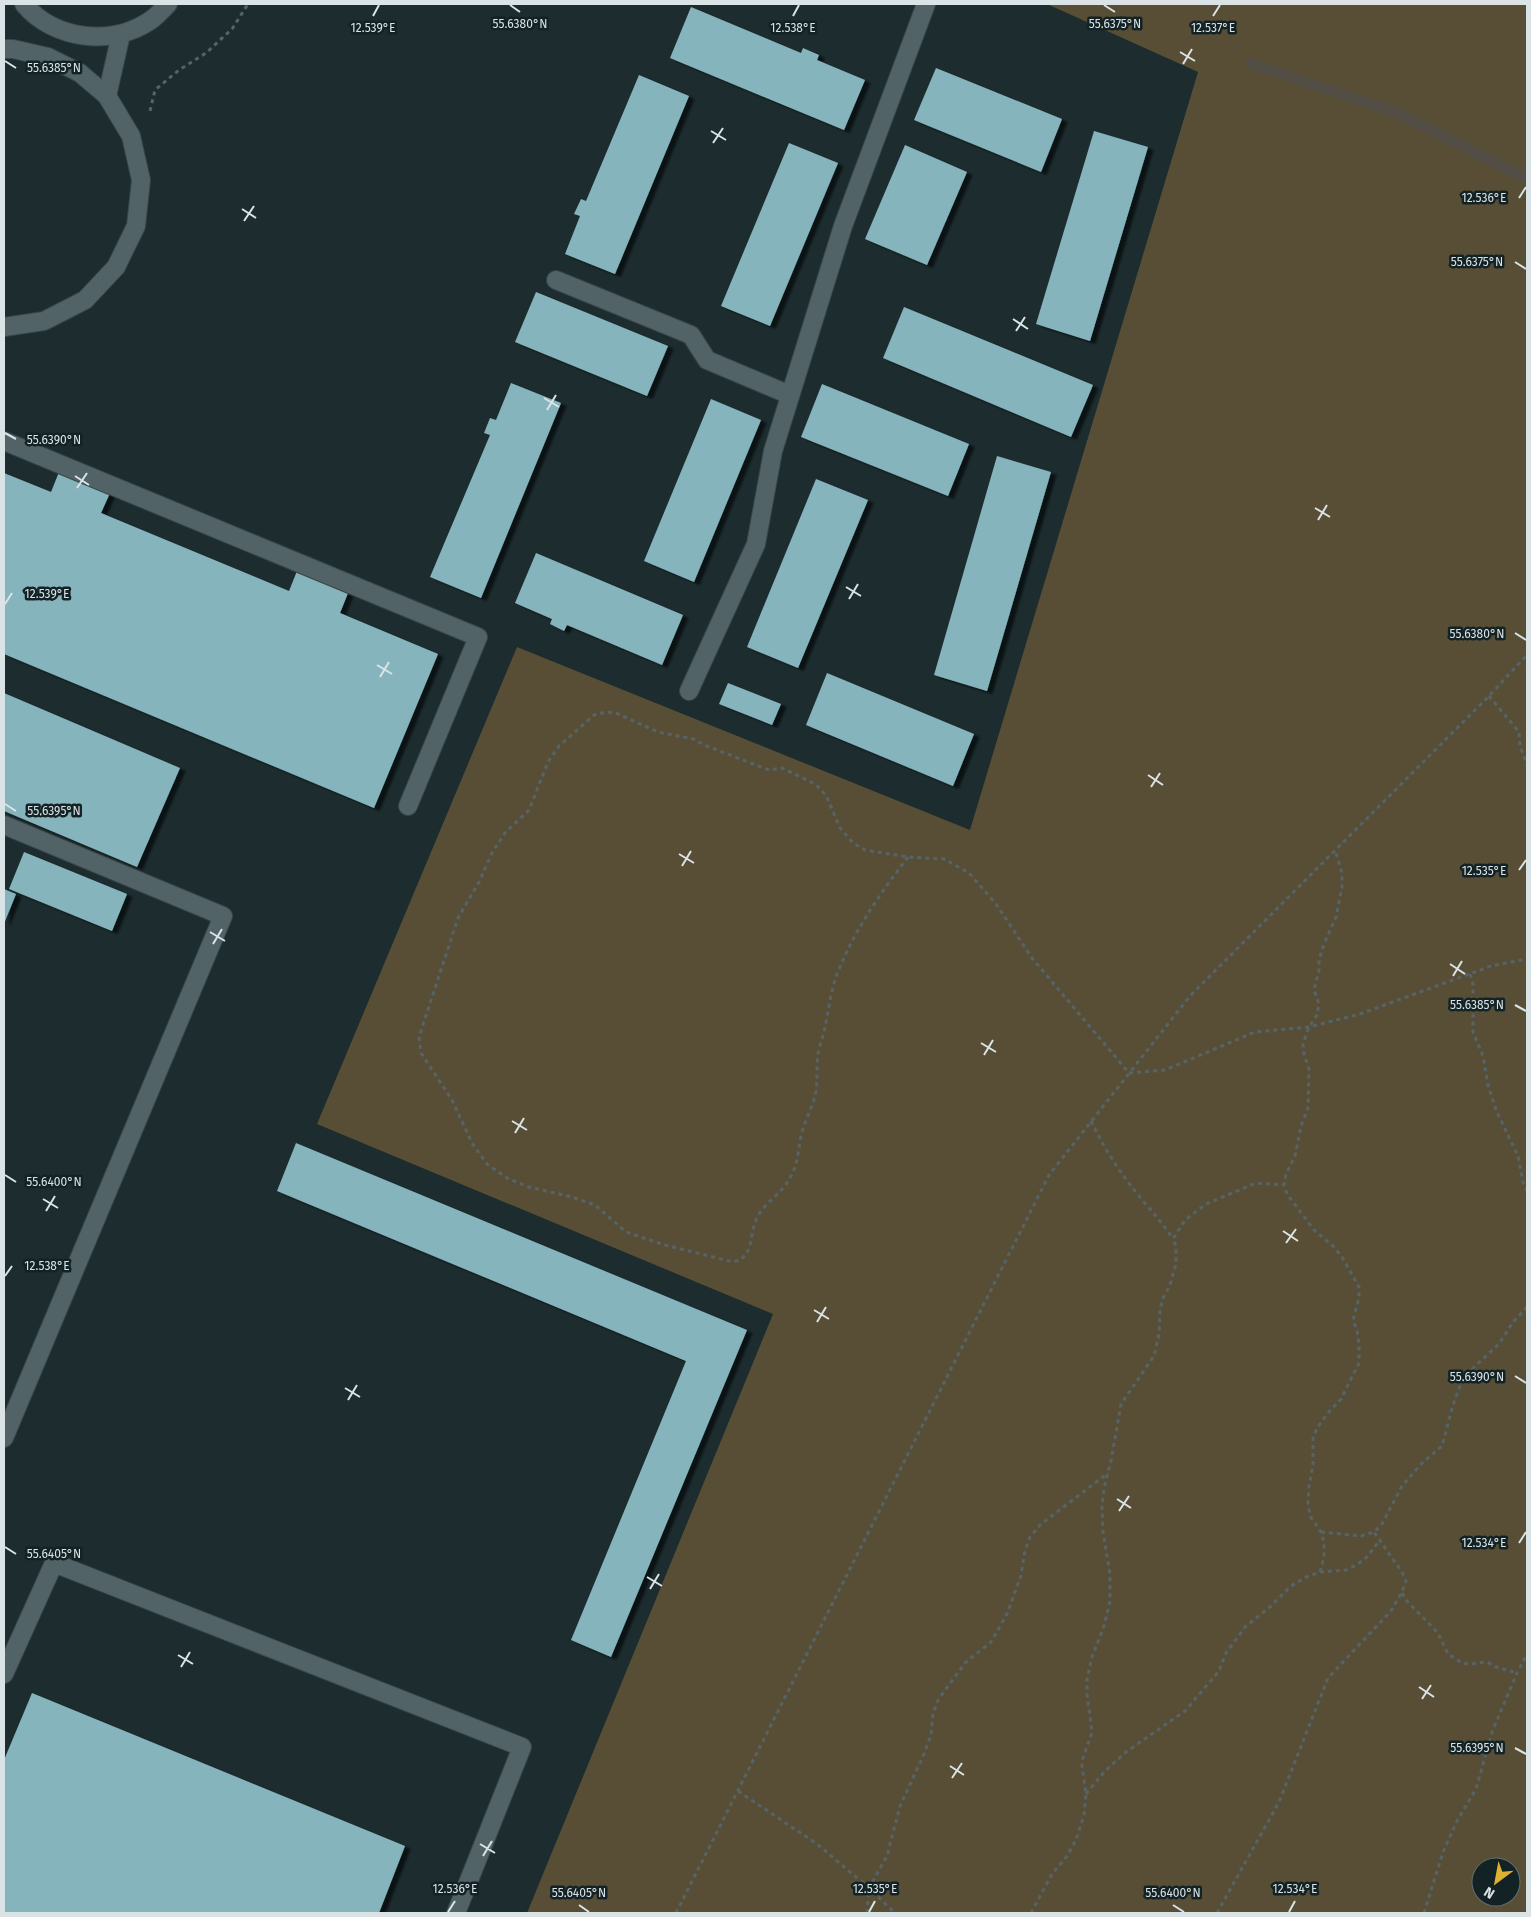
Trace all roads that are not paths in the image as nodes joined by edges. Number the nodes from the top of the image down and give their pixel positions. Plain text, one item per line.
1 (24, 4) edge
2 (168, 4) edge
3 (926, 4) edge
4 (121, 34) junction
5 (4, 49) edge
6 (107, 96) junction
7 (556, 280) dead end
8 (4, 327) edge
9 (790, 396) junction
10 (4, 441) edge
11 (689, 691) dead end
12 (408, 806) dead end
13 (4, 825) edge
14 (4, 1438) edge
15 (4, 1674) edge
16 (456, 1913) edge

1 - 4 lane
2 - 4 lane
3 - 9 lane
4 - 6 lane
5 - 6 lane
6 - 8 lane
7 - 9 lane
9 - 11 lane
10 - 12 lane
13 - 14 lane
15 - 16 lane

